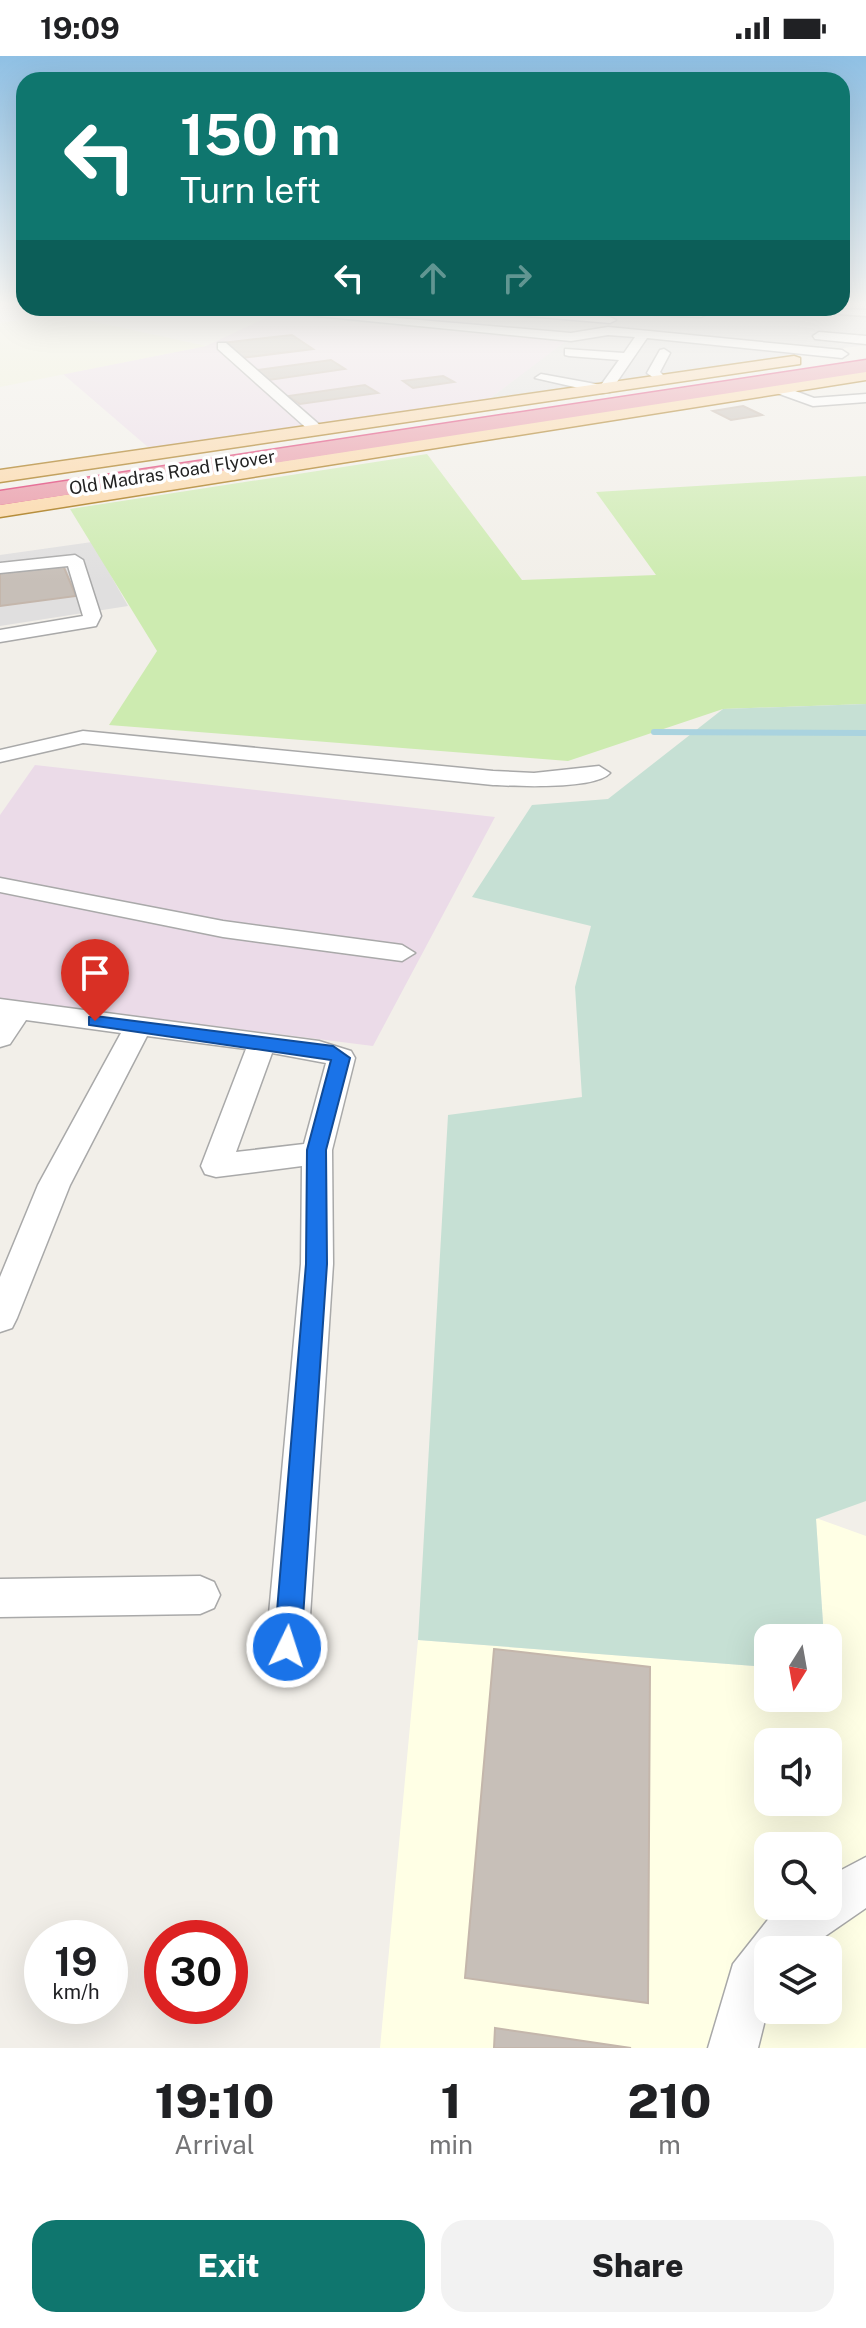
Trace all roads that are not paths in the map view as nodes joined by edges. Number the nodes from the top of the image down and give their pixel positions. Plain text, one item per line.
1 (279, 396) edge
2 (554, 396) edge
3 (636, 396) edge
4 (656, 396) edge
5 (735, 396) edge
6 (797, 396) edge
7 (866, 398) edge
8 (480, 421) junction
9 (317, 430) junction
10 (0, 476) edge
11 (0, 487) edge
12 (0, 498) edge
13 (0, 511) edge
14 (0, 568) edge
15 (0, 636) edge
16 (0, 756) edge
17 (599, 773) dead end
18 (0, 885) edge
19 (402, 953) dead end
20 (9, 1010) edge
21 (138, 1027) junction
22 (0, 1038) edge
23 (262, 1043) junction
24 (316, 1153) junction
25 (0, 1318) edge
26 (200, 1595) dead end
27 (0, 1598) edge
28 (287, 1647) dead end
29 (866, 1880) edge
30 (842, 1896) edge
31 (805, 1920) edge
32 (786, 1936) edge
33 (754, 1976) edge
34 (733, 2048) edge

1 - 9 street
2 - 9 main road
3 - 8 highway, Old Madras Road Flyover
4 - 8 highway, Old Madras Road Flyover
5 - 13 main road
6 - 7 street
8 - 11 highway, Old Madras Road Flyover
8 - 12 highway, Old Madras Road Flyover
9 - 10 main road
14 - 15 street
16 - 17 street
18 - 19 street
20 - 21 street
20 - 22 street
21 - 23 street
21 - 25 street
23 - 24 street
23 - 24 street
24 - 28 street
26 - 27 street
29 - 30 street
31 - 32 street
33 - 34 street

